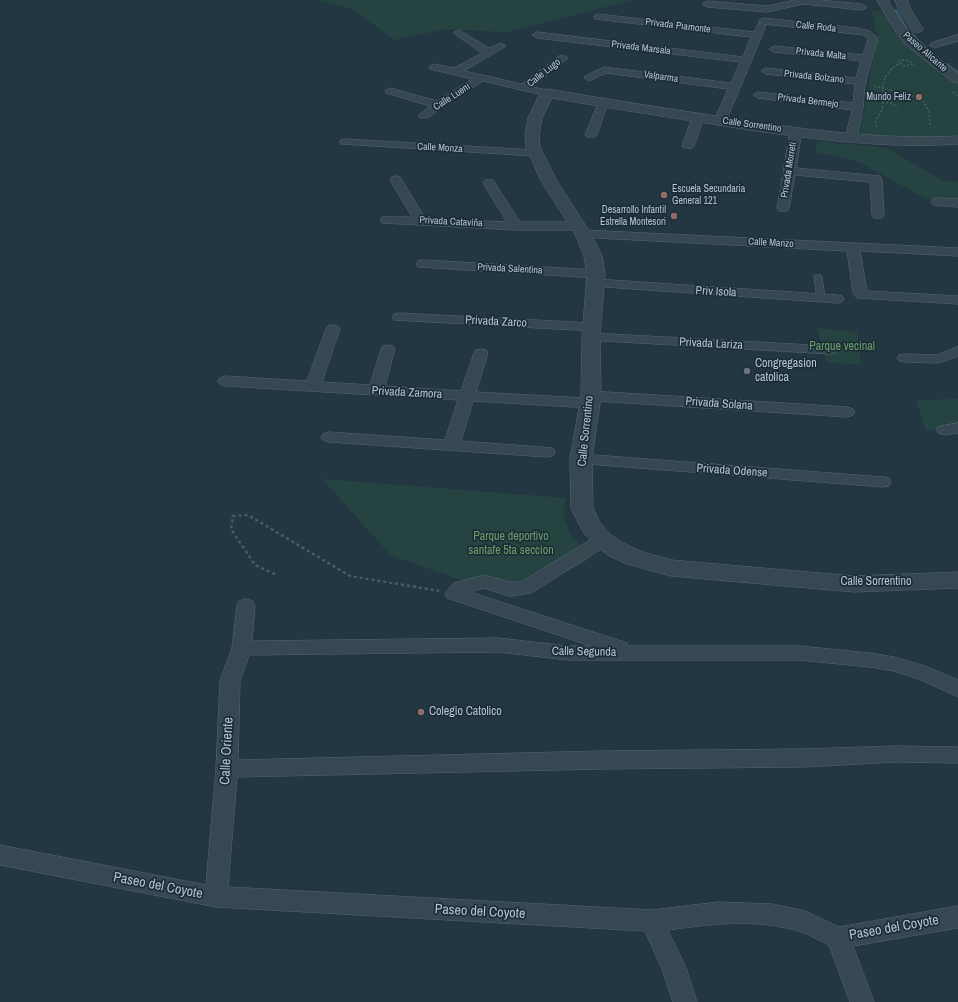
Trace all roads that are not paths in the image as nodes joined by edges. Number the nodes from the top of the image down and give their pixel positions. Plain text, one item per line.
1 (884, 2) edge
2 (902, 2) edge
3 (707, 4) dead end
4 (862, 7) dead end
5 (767, 9) junction
6 (598, 17) dead end
7 (763, 21) junction
8 (459, 33) dead end
9 (537, 35) dead end
10 (757, 35) junction
11 (958, 38) edge
12 (934, 45) junction
13 (501, 46) dead end
14 (774, 49) dead end
15 (488, 52) junction
16 (563, 58) dead end
17 (868, 59) junction
18 (745, 60) junction
19 (958, 66) edge
20 (434, 67) dead end
21 (456, 72) junction
22 (766, 72) dead end
23 (481, 78) junction
24 (589, 78) dead end
25 (958, 79) edge
26 (861, 83) junction
27 (524, 88) junction
28 (735, 88) junction
29 (390, 91) dead end
30 (547, 93) junction
31 (758, 95) dead end
32 (603, 103) junction
33 (438, 105) junction
34 (858, 107) junction
35 (424, 116) dead end
36 (698, 118) junction
37 (720, 121) junction
38 (796, 131) junction
39 (591, 134) dead end
40 (851, 139) junction
41 (958, 140) edge
42 (345, 142) dead end
43 (688, 146) dead end
44 (535, 153) junction
45 (789, 170) junction
46 (396, 180) dead end
47 (489, 183) dead end
48 (937, 202) dead end
49 (958, 203) edge
50 (783, 208) dead end
51 (878, 215) dead end
52 (386, 220) dead end
53 (420, 221) junction
54 (516, 226) junction
55 (581, 230) junction
56 (853, 246) junction
57 (958, 252) edge
58 (423, 264) dead end
59 (818, 277) dead end
60 (596, 279) junction
61 (821, 298) junction
62 (837, 299) dead end
63 (958, 300) edge
64 (399, 317) dead end
65 (333, 329) dead end
66 (592, 332) junction
67 (388, 349) dead end
68 (830, 350) dead end
69 (958, 351) edge
70 (481, 353) dead end
71 (904, 358) dead end
72 (225, 381) dead end
73 (313, 386) junction
74 (376, 391) junction
75 (468, 396) junction
76 (590, 399) junction
77 (847, 412) dead end
78 (328, 437) dead end
79 (451, 446) junction
80 (548, 452) dead end
81 (581, 459) junction
82 (883, 482) dead end
83 (603, 540) junction
84 (958, 580) edge
85 (246, 606) dead end
86 (242, 648) junction
87 (632, 652) junction
88 (958, 690) edge
89 (958, 755) edge
90 (227, 769) junction
91 (0, 855) edge
92 (216, 897) junction
93 (958, 917) edge
94 (652, 921) junction
95 (838, 938) junction
96 (685, 1002) edge
97 (862, 1002) edge

1 - 2 street
1 - 25 street, Paseo Alicante
2 - 12 street, Paseo Alicante
3 - 5 street
4 - 5 street
5 - 7 street
6 - 10 street, Privada Piamonte
7 - 10 street
7 - 17 street, Calle Roda
8 - 15 street
9 - 18 street, Privada Marsala
10 - 18 street
11 - 12 street
12 - 19 street, Paseo Alicante
13 - 15 street
14 - 17 street, Privada Malta
15 - 21 street
16 - 27 street, Calle Lugo
17 - 26 street, Calle Roda
18 - 28 street
20 - 21 street, Calle Sorrentino
21 - 23 street, Calle Sorrentino
22 - 26 street, Privada Bolzano
23 - 27 street, Calle Sorrentino
23 - 33 street, Calle Lueni
24 - 28 street, Valparma
26 - 34 street, Calle Roda
27 - 30 street, Calle Sorrentino
28 - 37 street
29 - 33 street
30 - 32 street, Calle Sorrentino
30 - 44 street, Calle Sorrentino
31 - 34 street, Privada Bermejo
32 - 36 street, Calle Sorrentino
32 - 39 street
33 - 35 street, Calle Lueni
34 - 40 street, Calle Roda
36 - 37 street, Calle Sorrentino
36 - 43 street
37 - 38 street, Calle Sorrentino
38 - 40 street, Calle Sorrentino
38 - 45 street, Privada Morreti
40 - 41 street, Calle Sorrentino
42 - 44 street, Calle Monza
44 - 55 street, Calle Sorrentino
45 - 50 street, Privada Morreti
45 - 51 street
46 - 53 street
47 - 54 street
48 - 49 street
52 - 53 street, Privada Cataviña
53 - 54 street, Privada Cataviña
54 - 55 street, Privada Cataviña
55 - 56 street, Calle Manzo
55 - 60 street, Calle Sorrentino
56 - 57 street, Calle Manzo
56 - 63 street
58 - 60 street, Privada Salentina
59 - 61 lane
60 - 61 street, Priv Isola
60 - 66 street, Calle Sorrentino
61 - 62 street, Priv Isola
64 - 66 street, Privada Zarco
65 - 73 street
66 - 68 street, Privada Lariza
66 - 76 street, Calle Sorrentino
67 - 74 street
69 - 71 street
70 - 75 street
72 - 73 street, Privada Zamora
73 - 74 street, Privada Zamora
74 - 75 street, Privada Zamora
75 - 76 street, Privada Zamora
75 - 79 street
76 - 77 street, Privada Solana
76 - 81 street, Calle Sorrentino
78 - 79 street
79 - 80 street
81 - 82 street, Privada Odense
81 - 83 street, Calle Sorrentino
83 - 84 street, Calle Sorrentino
83 - 87 street
85 - 86 street, Calle Oriente
86 - 87 street, Calle Segunda
86 - 90 street, Calle Oriente
87 - 88 street, Calle Segunda
89 - 90 street
90 - 92 street, Calle Oriente
91 - 92 street, Paseo del Coyote
92 - 94 street, Paseo del Coyote
93 - 95 street, Paseo del Coyote
94 - 95 street, Paseo del Coyote
94 - 96 street
95 - 97 street

